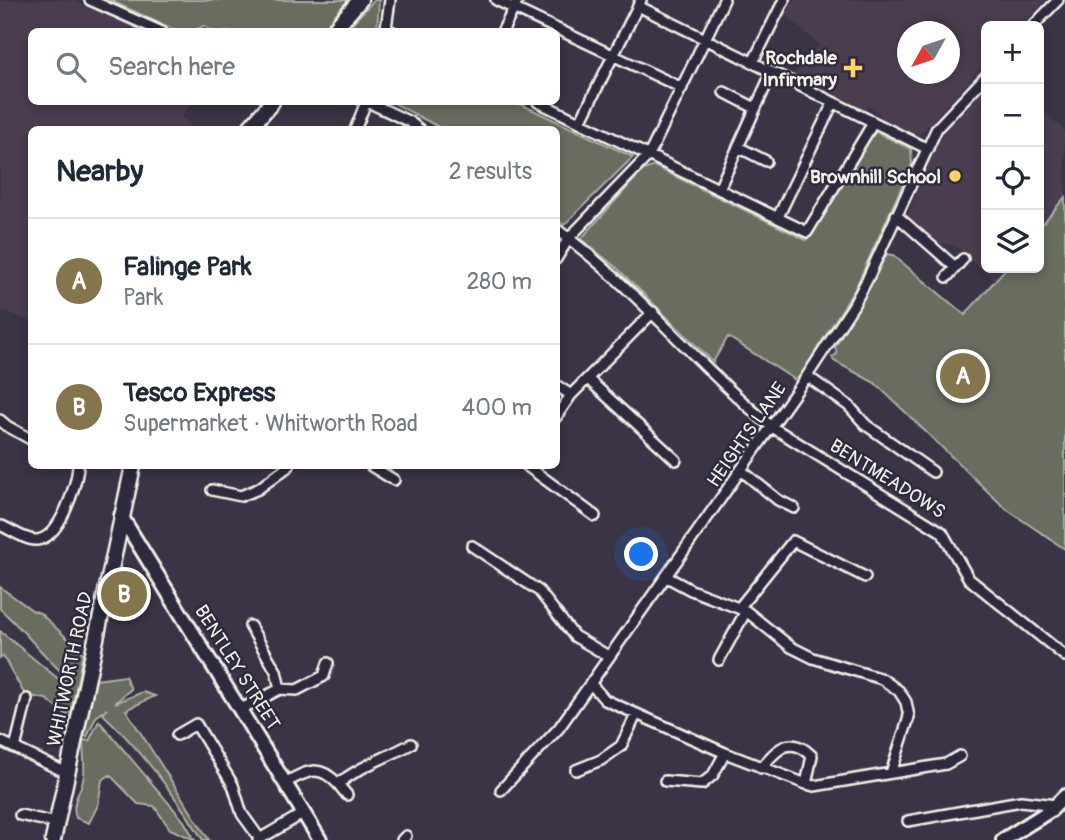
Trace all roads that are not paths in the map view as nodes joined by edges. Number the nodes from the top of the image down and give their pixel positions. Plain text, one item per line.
1 (90, 0) edge
2 (360, 0) edge
3 (390, 0) edge
4 (495, 0) edge
5 (724, 0) edge
6 (784, 0) edge
7 (1058, 0) edge
8 (639, 3) edge
9 (516, 4) edge
10 (1038, 21) edge
11 (153, 28) edge
12 (336, 28) edge
13 (386, 28) edge
14 (504, 28) edge
15 (705, 39) junction
16 (613, 55) junction
17 (753, 62) junction
18 (772, 72) junction
19 (981, 81) edge
20 (682, 88) junction
21 (723, 92) dead end
22 (833, 103) junction
23 (269, 105) edge
24 (366, 105) edge
25 (373, 105) edge
26 (544, 105) edge
27 (755, 108) junction
28 (580, 122) junction
29 (873, 123) junction
30 (251, 126) edge
31 (357, 126) edge
32 (415, 126) edge
33 (738, 148) junction
34 (928, 149) junction
35 (649, 155) junction
36 (766, 161) dead end
37 (719, 189) junction
38 (896, 215) junction
39 (778, 217) junction
40 (560, 232) edge
41 (569, 238) junction
42 (560, 252) edge
43 (962, 259) dead end
44 (955, 267) junction
45 (947, 276) dead end
46 (653, 312) junction
47 (807, 376) junction
48 (589, 380) junction
49 (560, 388) edge
50 (571, 395) junction
51 (560, 412) edge
52 (3, 423) edge
53 (772, 426) junction
54 (1, 436) edge
55 (28, 438) edge
56 (676, 460) dead end
57 (77, 469) edge
58 (132, 469) edge
59 (285, 469) edge
60 (376, 469) edge
61 (533, 469) edge
62 (742, 471) junction
63 (933, 472) dead end
64 (394, 480) dead end
65 (212, 490) dead end
66 (794, 508) dead end
67 (121, 516) junction
68 (596, 516) dead end
69 (2, 526) edge
70 (472, 546) dead end
71 (667, 577) junction
72 (865, 577) dead end
73 (742, 609) junction
74 (250, 626) dead end
75 (608, 656) junction
76 (1065, 656) edge
77 (719, 660) dead end
78 (328, 663) dead end
79 (591, 684) junction
80 (280, 689) junction
81 (27, 699) dead end
82 (241, 709) junction
83 (636, 715) junction
84 (177, 735) dead end
85 (0, 741) edge
86 (411, 744) dead end
87 (15, 748) junction
88 (725, 753) junction
89 (960, 756) dead end
90 (761, 768) junction
91 (576, 770) dead end
92 (67, 773) junction
93 (891, 773) junction
94 (665, 781) dead end
95 (286, 782) junction
96 (338, 784) junction
97 (806, 785) junction
98 (501, 790) dead end
99 (347, 795) dead end
100 (1060, 800) edge
101 (304, 813) junction
102 (20, 815) dead end
103 (908, 821) dead end
104 (56, 823) junction
105 (53, 840) edge
106 (259, 840) edge
107 (320, 840) edge
108 (1003, 840) edge

1 - 11 street
2 - 12 main road
3 - 13 street
4 - 9 street
5 - 15 street
6 - 17 street
7 - 10 street
8 - 15 street
8 - 16 street
9 - 14 street
9 - 16 street
15 - 17 street
15 - 20 street
16 - 20 street
16 - 28 street
17 - 18 street
18 - 22 street
18 - 27 street
19 - 34 street, HEIGHTS LANE
20 - 35 street
21 - 27 street
22 - 29 street
22 - 39 street
23 - 30 main road
24 - 31 street
25 - 32 street
26 - 28 street
27 - 33 street
28 - 35 street
29 - 34 street
29 - 39 street
33 - 36 street
33 - 37 street
34 - 38 street, HEIGHTS LANE
35 - 37 street
35 - 41 street
37 - 39 street
38 - 44 street
38 - 47 street, HEIGHTS LANE
40 - 41 street, BENTMEADOWS
41 - 42 street
41 - 46 street, BENTMEADOWS
43 - 44 street
44 - 45 street
46 - 48 street
46 - 53 street, BENTMEADOWS
47 - 53 street, HEIGHTS LANE
47 - 63 street
48 - 50 street
48 - 56 street
49 - 50 street
50 - 51 street
52 - 54 street
52 - 55 street
53 - 62 street, HEIGHTS LANE
53 - 76 street, BENTMEADOWS
57 - 69 street
58 - 67 main road, WHITWORTH ROAD
59 - 65 street
60 - 64 street
61 - 68 street
62 - 66 street
62 - 71 street, HEIGHTS LANE
67 - 82 street, BENTLEY STREET
67 - 92 main road, WHITWORTH ROAD
70 - 75 street
71 - 73 street
71 - 75 street, HEIGHTS LANE
72 - 73 street
73 - 77 street
73 - 93 street
74 - 80 street
75 - 79 street, HEIGHTS LANE
78 - 80 street
79 - 83 street
79 - 98 street, HEIGHTS LANE
80 - 82 street
81 - 87 street
82 - 95 street, BENTLEY STREET
83 - 88 street
83 - 91 street
84 - 106 street
85 - 87 street
86 - 96 street
87 - 92 street
88 - 90 street
88 - 94 street
89 - 93 street
90 - 97 street
90 - 97 street
92 - 104 main road, WHITWORTH ROAD
93 - 97 street
95 - 96 street
95 - 101 street, BENTLEY STREET
96 - 99 street
100 - 103 street
100 - 108 street
101 - 106 street
101 - 107 street, BENTLEY STREET
102 - 104 street
104 - 105 main road, WHITWORTH ROAD

